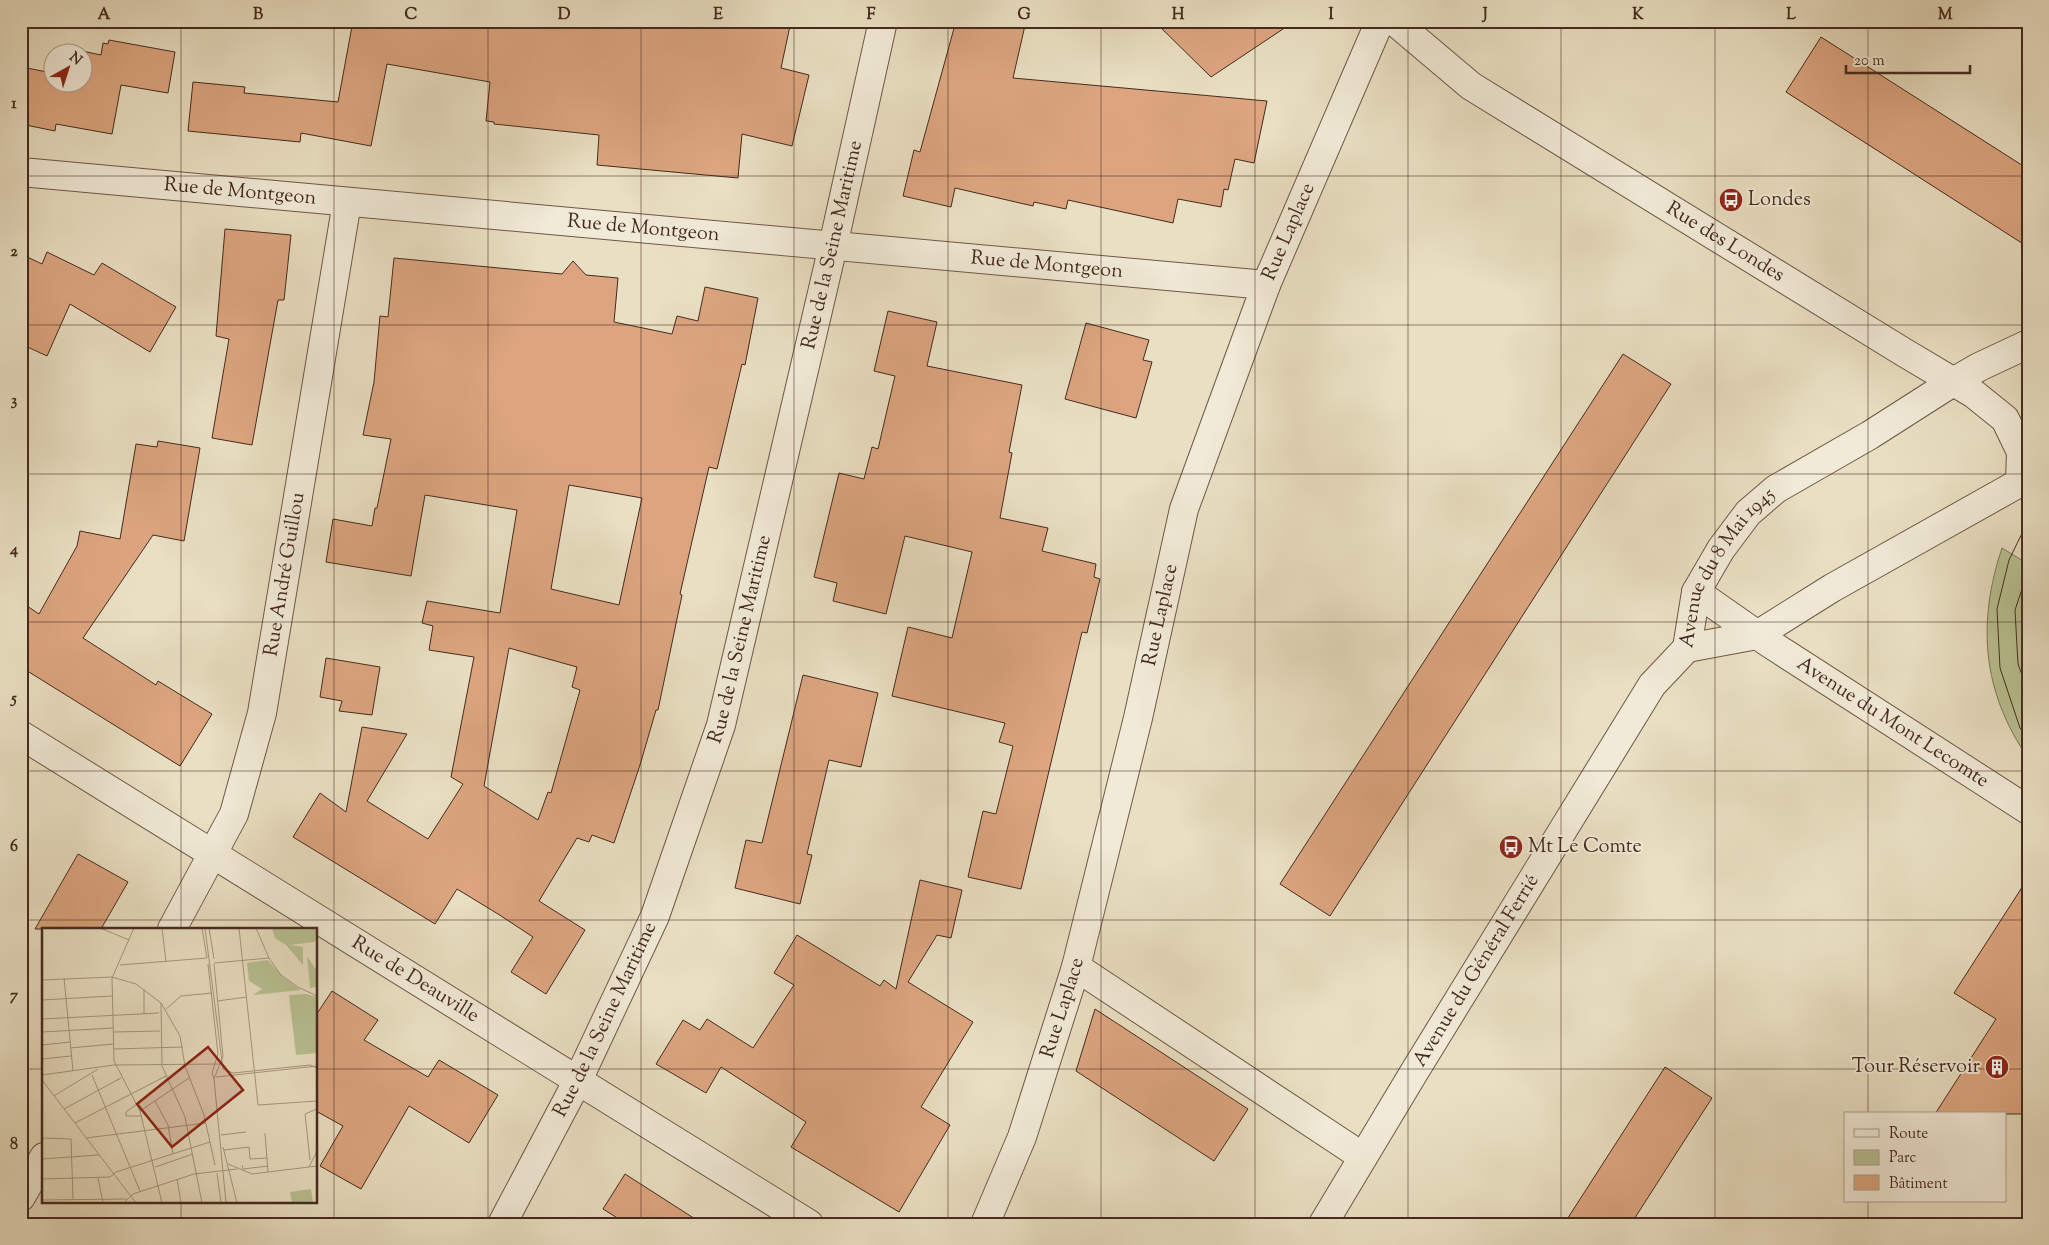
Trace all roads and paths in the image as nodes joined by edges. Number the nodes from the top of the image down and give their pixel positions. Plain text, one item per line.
1 (883, 21) edge
2 (1380, 21) edge
3 (1394, 21) edge
4 (21, 172) edge
5 (347, 202) junction
6 (833, 246) junction
7 (1266, 285) junction
8 (2028, 344) edge
9 (1953, 382) junction
10 (2024, 480) edge
11 (1696, 592) junction
12 (1757, 635) junction
13 (1686, 648) junction
14 (21, 735) edge
15 (2028, 810) edge
16 (213, 854) junction
17 (173, 928) edge
18 (1076, 967) junction
19 (578, 1080) junction
20 (1363, 1157) junction
21 (42, 1160) edge
22 (21, 1197) edge
23 (502, 1224) edge
24 (809, 1224) edge
25 (985, 1224) edge
26 (1323, 1224) edge

1 - 6 street, Rue de la Seine Maritime
2 - 7 street, Rue Laplace
3 - 9 street, Rue des Londes
4 - 5 street, Rue de Montgeon
5 - 6 street, Rue de Montgeon
5 - 16 street, Rue André Guillou
6 - 7 street, Rue de Montgeon
6 - 19 street, Rue de la Seine Maritime
7 - 18 street, Rue Laplace
8 - 9 street, Avenue du 8 Mai 1945
9 - 10 street, Rue des Londes
9 - 11 street, Avenue du 8 Mai 1945
10 - 12 street, Avenue du 8 Mai 1945
11 - 12 street
11 - 13 street, Avenue du 8 Mai 1945
12 - 13 street, Avenue du 8 Mai 1945
12 - 15 street, Avenue du Mont Lecomte
13 - 20 street, Avenue du Général Ferrié
14 - 16 street, Rue de Deauville
16 - 17 street, Rue André Guillou
16 - 19 street, Rue de Deauville
18 - 20 street
18 - 25 street, Rue Laplace
19 - 23 street, Rue de la Seine Maritime
19 - 24 street, Rue de Deauville
20 - 26 street, Avenue du Général Ferrié
21 - 22 street

